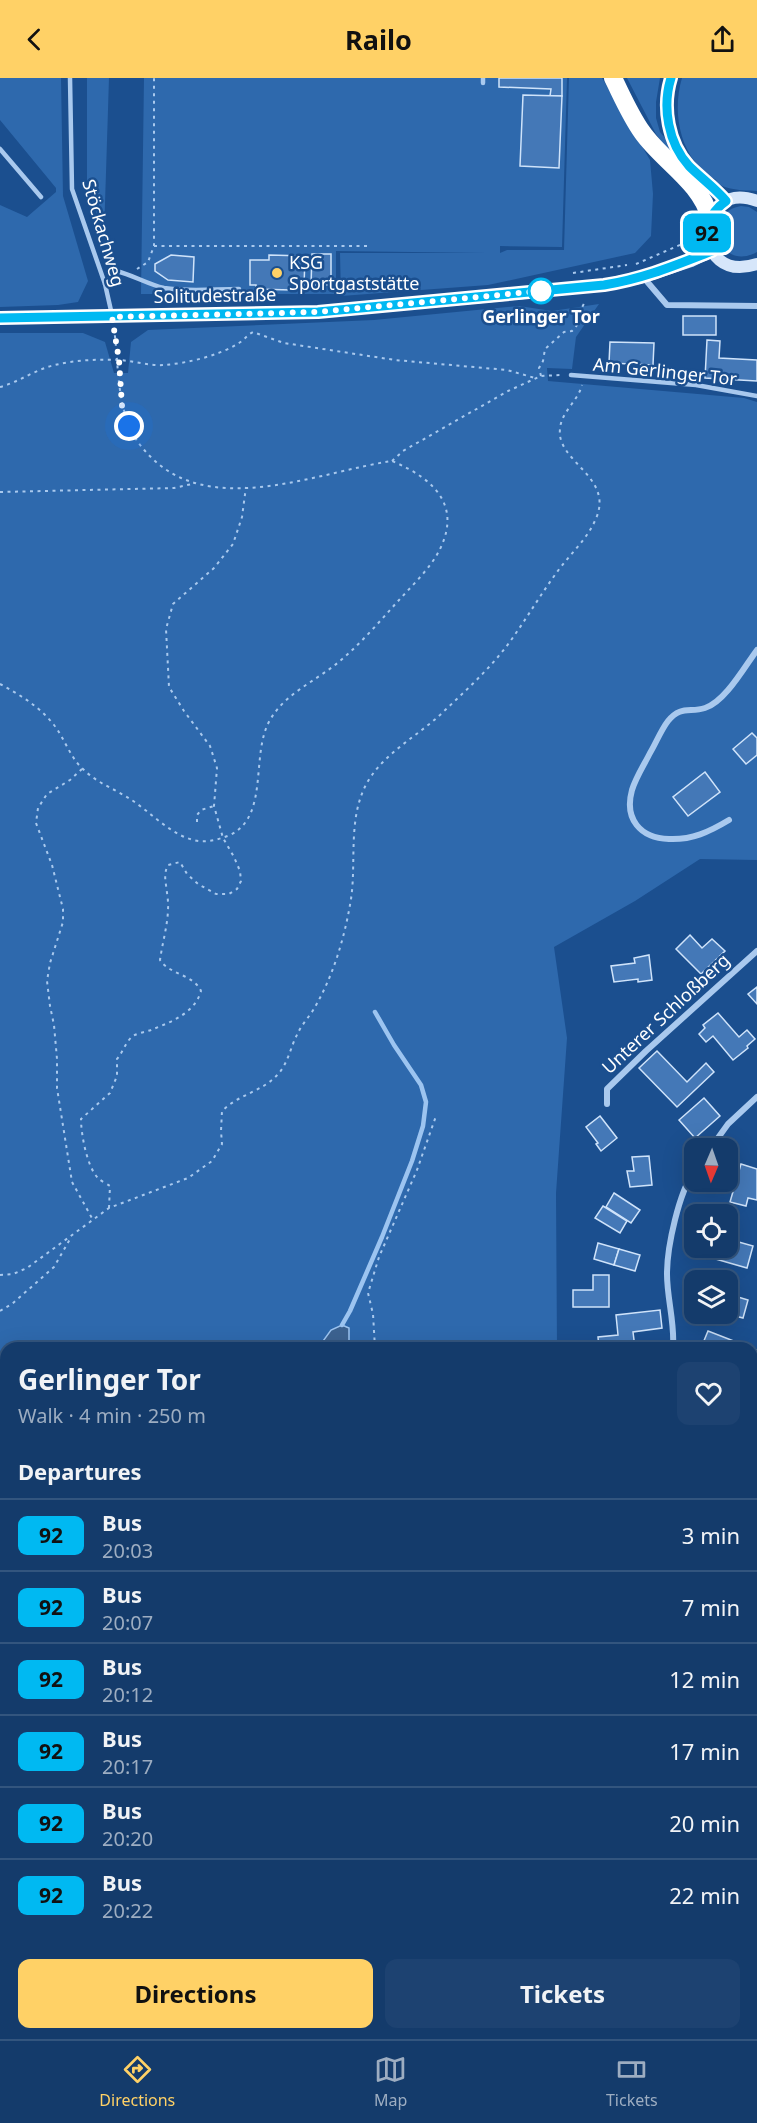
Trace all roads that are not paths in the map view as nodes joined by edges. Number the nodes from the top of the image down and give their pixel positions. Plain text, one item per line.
1 (70, 78) edge
2 (614, 78) edge
3 (671, 78) edge
4 (0, 149) edge
5 (41, 197) dead end
6 (726, 201) junction
7 (757, 201) edge
8 (710, 218) junction
9 (712, 251) junction
10 (756, 265) edge
11 (643, 277) junction
12 (105, 284) junction
13 (239, 289) dead end
14 (757, 306) edge
15 (112, 317) junction
16 (0, 318) edge
17 (571, 375) road end
18 (757, 396) edge
19 (757, 650) edge
20 (729, 820) dead end
21 (757, 951) edge
22 (757, 1097) edge
23 (607, 1104) dead end
24 (718, 1138) edge
25 (684, 1192) edge
26 (672, 1342) edge

1 - 12 lane, Stöckachweg
2 - 8 highway
3 - 6 street
4 - 5 lane
6 - 7 street
6 - 8 street
8 - 9 street
9 - 10 street
9 - 11 street, Solitudestraße
11 - 14 street
11 - 15 street, Solitudestraße
12 - 13 lane
12 - 15 lane, Stöckachweg
15 - 16 street, Solitudestraße
17 - 18 lane, Am Gerlinger Tor
19 - 20 street
21 - 23 street, Unterer Schloßberg
22 - 24 street
25 - 26 street

